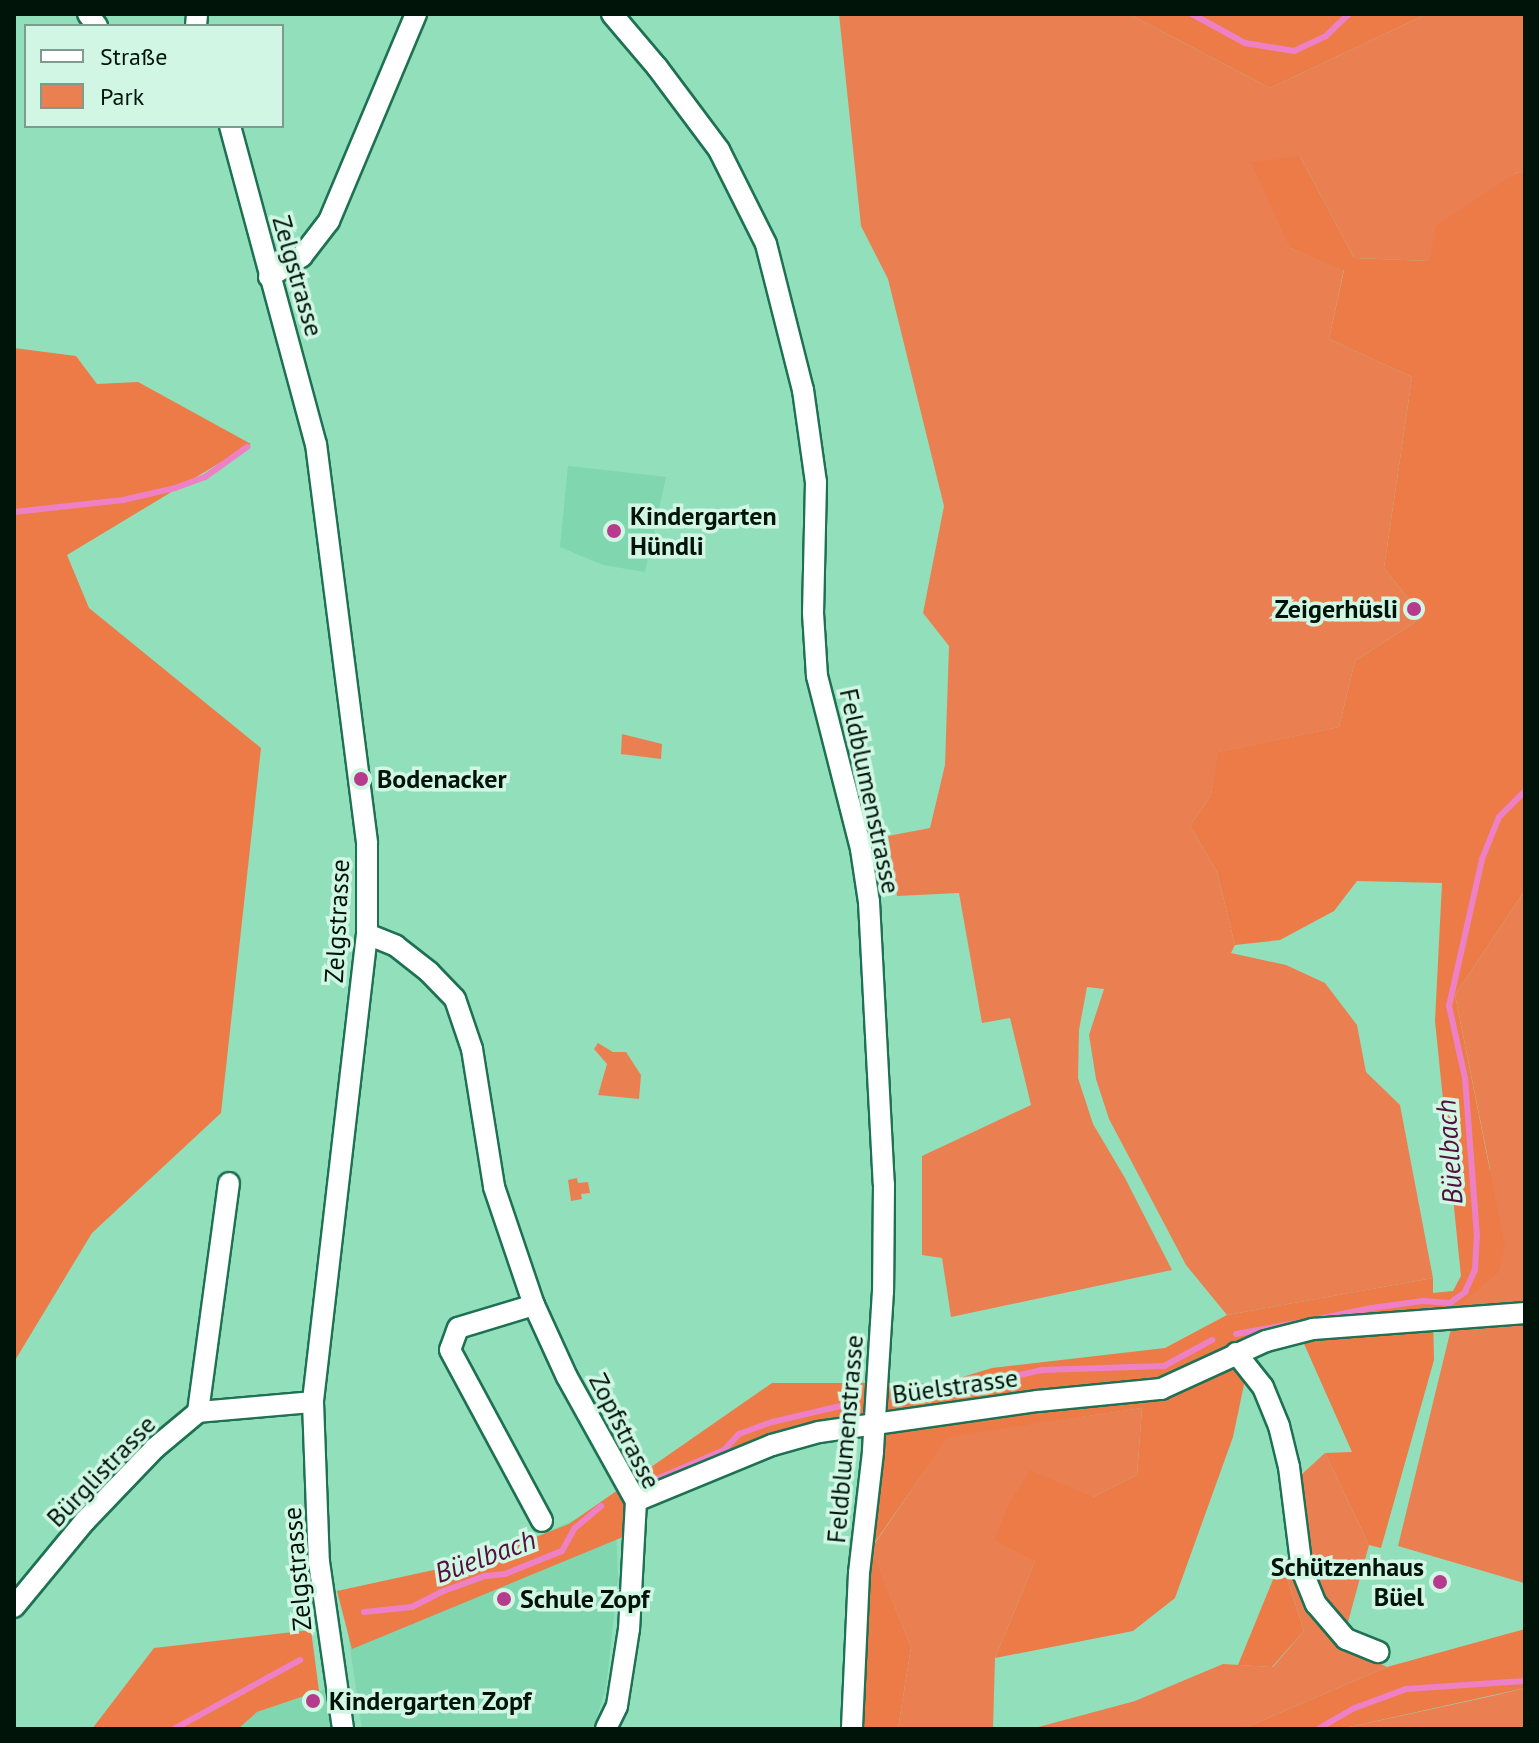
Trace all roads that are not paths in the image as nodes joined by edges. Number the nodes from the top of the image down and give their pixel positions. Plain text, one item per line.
1 (416, 14) edge
2 (612, 14) edge
3 (231, 128) edge
4 (269, 277) junction
5 (367, 934) junction
6 (229, 1183) dead end
7 (534, 1305) junction
8 (1525, 1313) edge
9 (1236, 1353) junction
10 (313, 1402) junction
11 (198, 1412) junction
12 (873, 1423) junction
13 (636, 1501) junction
14 (542, 1521) dead end
15 (14, 1607) edge
16 (1378, 1652) dead end
17 (343, 1729) edge
18 (606, 1729) edge
19 (852, 1729) edge

1 - 4 street
2 - 12 street, Feldblumenstrasse
3 - 4 street, Zelgstrasse
4 - 5 street, Zelgstrasse
5 - 7 street, Zopfstrasse
5 - 10 street, Zelgstrasse
6 - 11 street
7 - 13 street, Zopfstrasse
7 - 14 street
8 - 9 street, Büelstrasse
9 - 12 street, Büelstrasse
9 - 16 street
10 - 11 street
10 - 17 street, Zelgstrasse
11 - 15 street, Bürglistrasse
12 - 13 street, Büelstrasse
12 - 19 street, Feldblumenstrasse
13 - 18 street, Zopfstrasse

